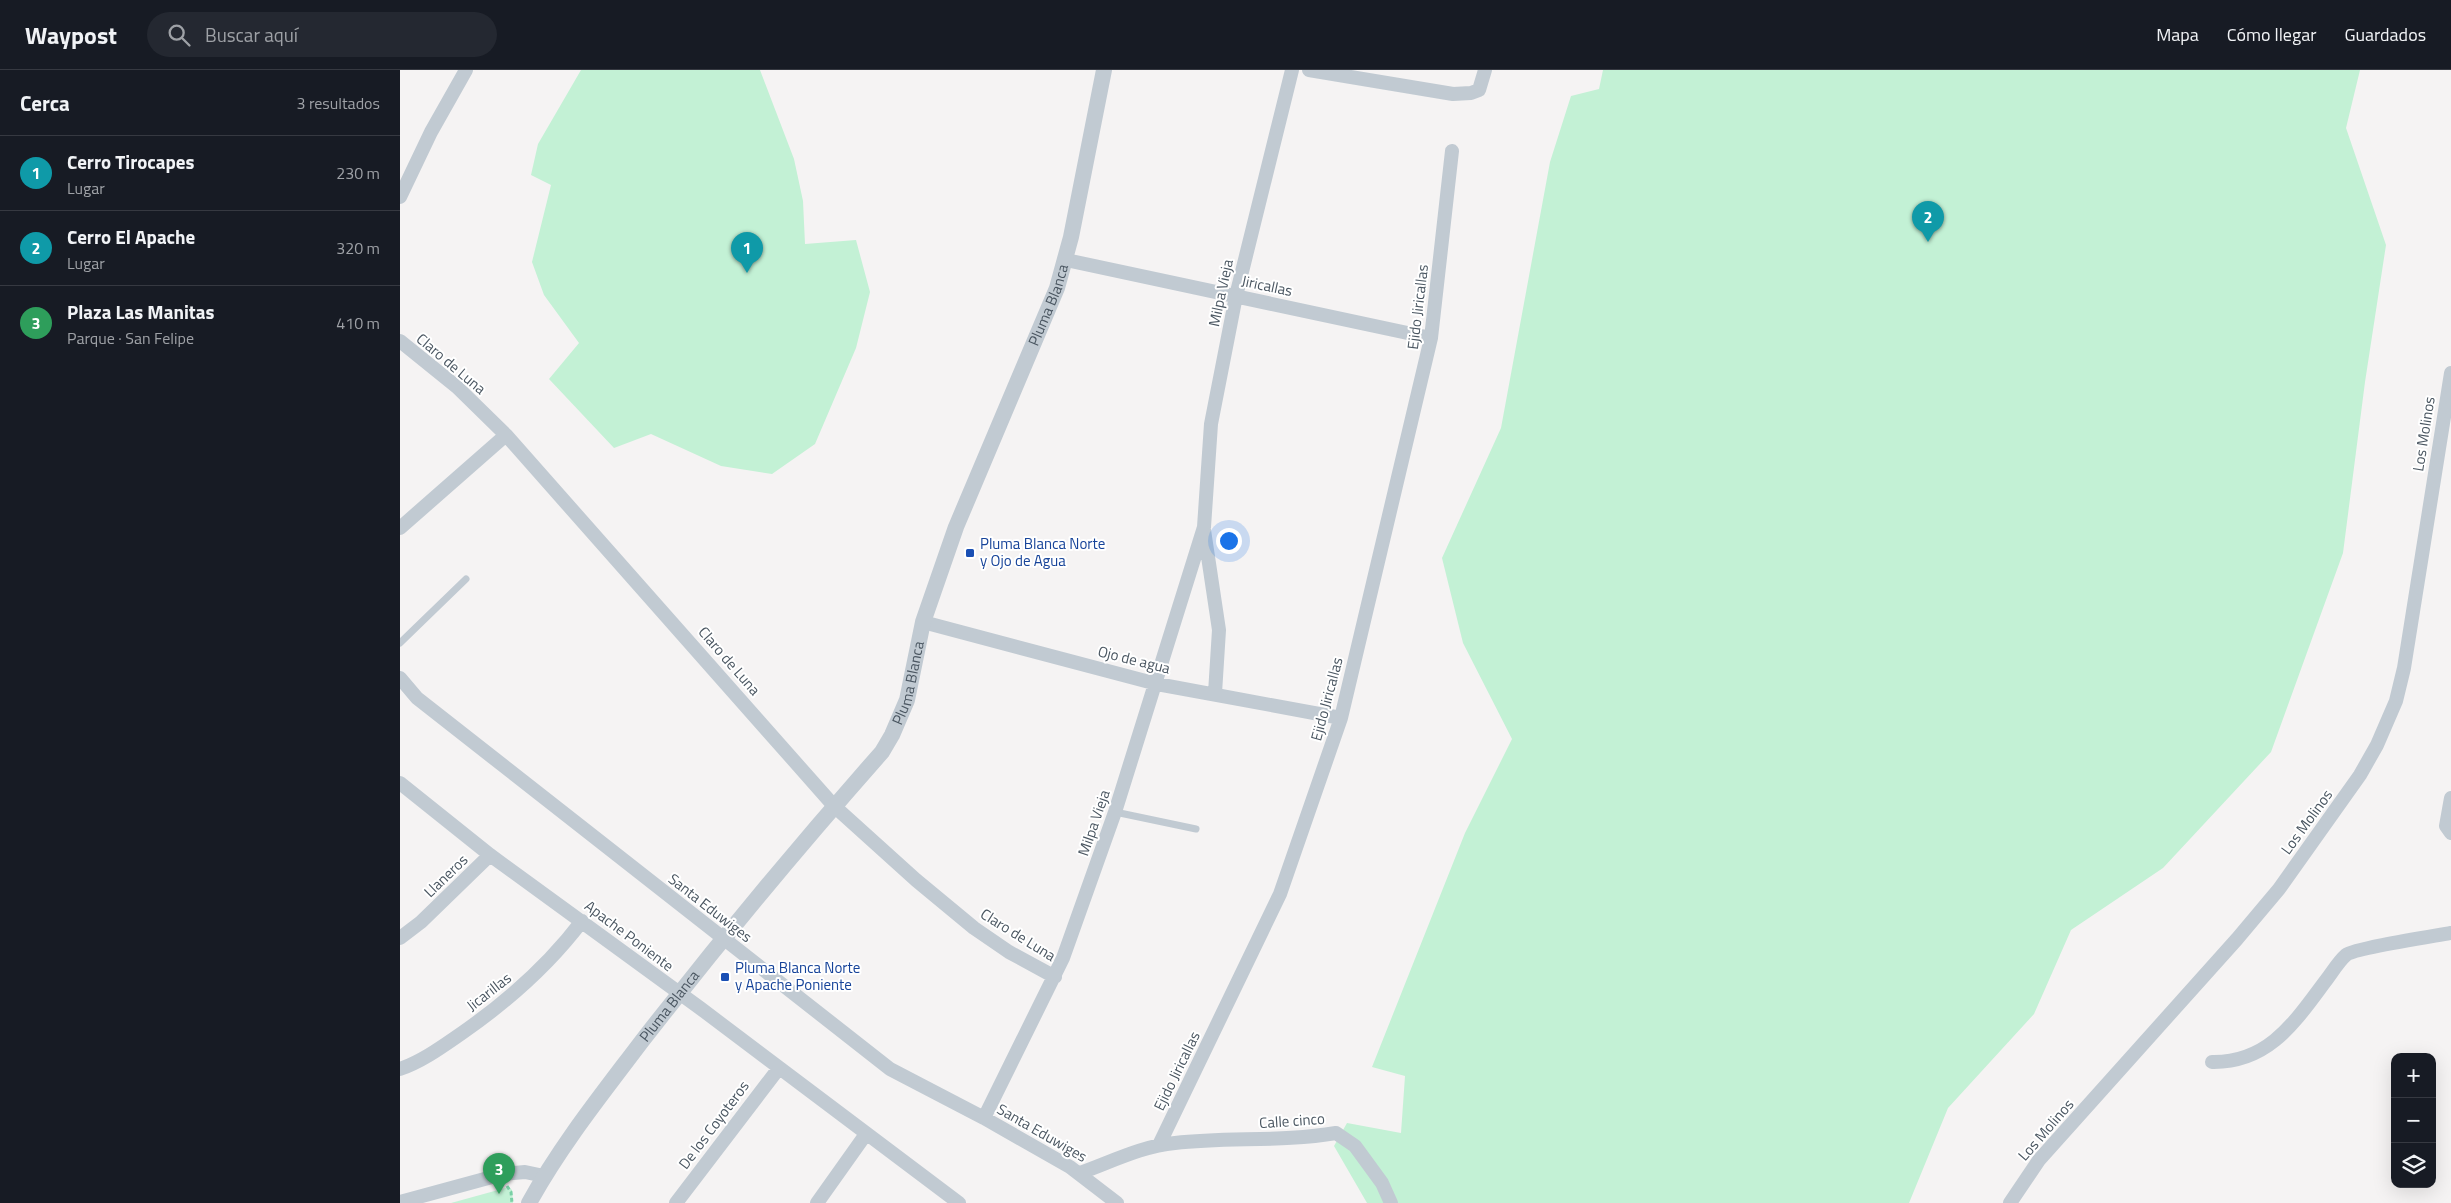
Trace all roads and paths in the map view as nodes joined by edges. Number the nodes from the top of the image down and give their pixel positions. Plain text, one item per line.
1 (466, 70) edge
2 (1104, 70) edge
3 (1292, 70) edge
4 (1485, 70) edge
5 (1316, 71) edge
6 (1452, 151) dead end
7 (400, 197) edge
8 (1066, 260) junction
9 (1236, 296) junction
10 (1431, 338) junction
11 (400, 341) edge
12 (2451, 373) edge
13 (506, 435) junction
14 (1204, 526) junction
15 (400, 528) edge
16 (466, 579) dead end
17 (923, 622) junction
18 (400, 644) edge
19 (400, 678) edge
20 (1156, 684) junction
21 (1215, 693) junction
22 (1341, 718) junction
23 (400, 783) edge
24 (2451, 798) edge
25 (834, 806) junction
26 (1115, 812) junction
27 (1196, 829) dead end
28 (2451, 833) edge
29 (490, 855) junction
30 (582, 921) junction
31 (2451, 933) edge
32 (401, 936) edge
33 (722, 938) junction
34 (1055, 977) junction
35 (679, 993) junction
36 (2212, 1062) dead end
37 (778, 1068) junction
38 (400, 1069) edge
39 (984, 1118) junction
40 (866, 1134) junction
41 (1159, 1145) junction
42 (1080, 1173) junction
43 (544, 1176) junction
44 (400, 1202) edge
45 (529, 1203) edge
46 (676, 1203) edge
47 (817, 1203) edge
48 (959, 1203) edge
49 (1117, 1203) edge
50 (1391, 1203) edge
51 (2010, 1203) edge

1 - 7 street
2 - 8 street, Pluma Blanca
3 - 9 street, Milpa Vieja
4 - 5 street
6 - 10 street, Ejido Jiricallas
8 - 9 street, Jiricallas
8 - 17 street, Pluma Blanca
9 - 10 street, Jiricallas
9 - 14 street, Milpa Vieja
10 - 22 street, Ejido Jiricallas
11 - 13 street, Claro de Luna
12 - 51 street, Los Molinos
13 - 15 street
13 - 25 street, Claro de Luna
14 - 20 street, Milpa Vieja
14 - 21 street, Milpa Vieja
16 - 18 lane
17 - 20 street, Ojo de agua
17 - 25 street, Pluma Blanca
19 - 33 street, Santa Eduwiges
20 - 21 street, Ojo de agua
20 - 26 street, Milpa Vieja
21 - 22 street, Ojo de agua
22 - 41 street, Ejido Jiricallas
23 - 29 street, Apache Poniente
24 - 28 street
25 - 33 street, Pluma Blanca
25 - 34 street, Claro de Luna
26 - 27 lane
26 - 34 street, Milpa Vieja
29 - 30 street, Apache Poniente
29 - 32 street, Llaneros
30 - 35 street, Apache Poniente
30 - 38 street, Jicarillas
31 - 36 street
33 - 35 street, Pluma Blanca
33 - 39 street, Santa Eduwiges
34 - 39 street, Milpa Vieja
35 - 37 street, Apache Poniente
35 - 43 street, Pluma Blanca
37 - 40 street, Apache Poniente
37 - 46 street, De los Coyoteros
39 - 42 street, Santa Eduwiges
40 - 47 street
40 - 48 street, Apache Poniente
41 - 42 street
41 - 50 street, Calle cinco
42 - 49 street, Santa Eduwiges
43 - 44 street
43 - 45 street, Pluma Blanca

